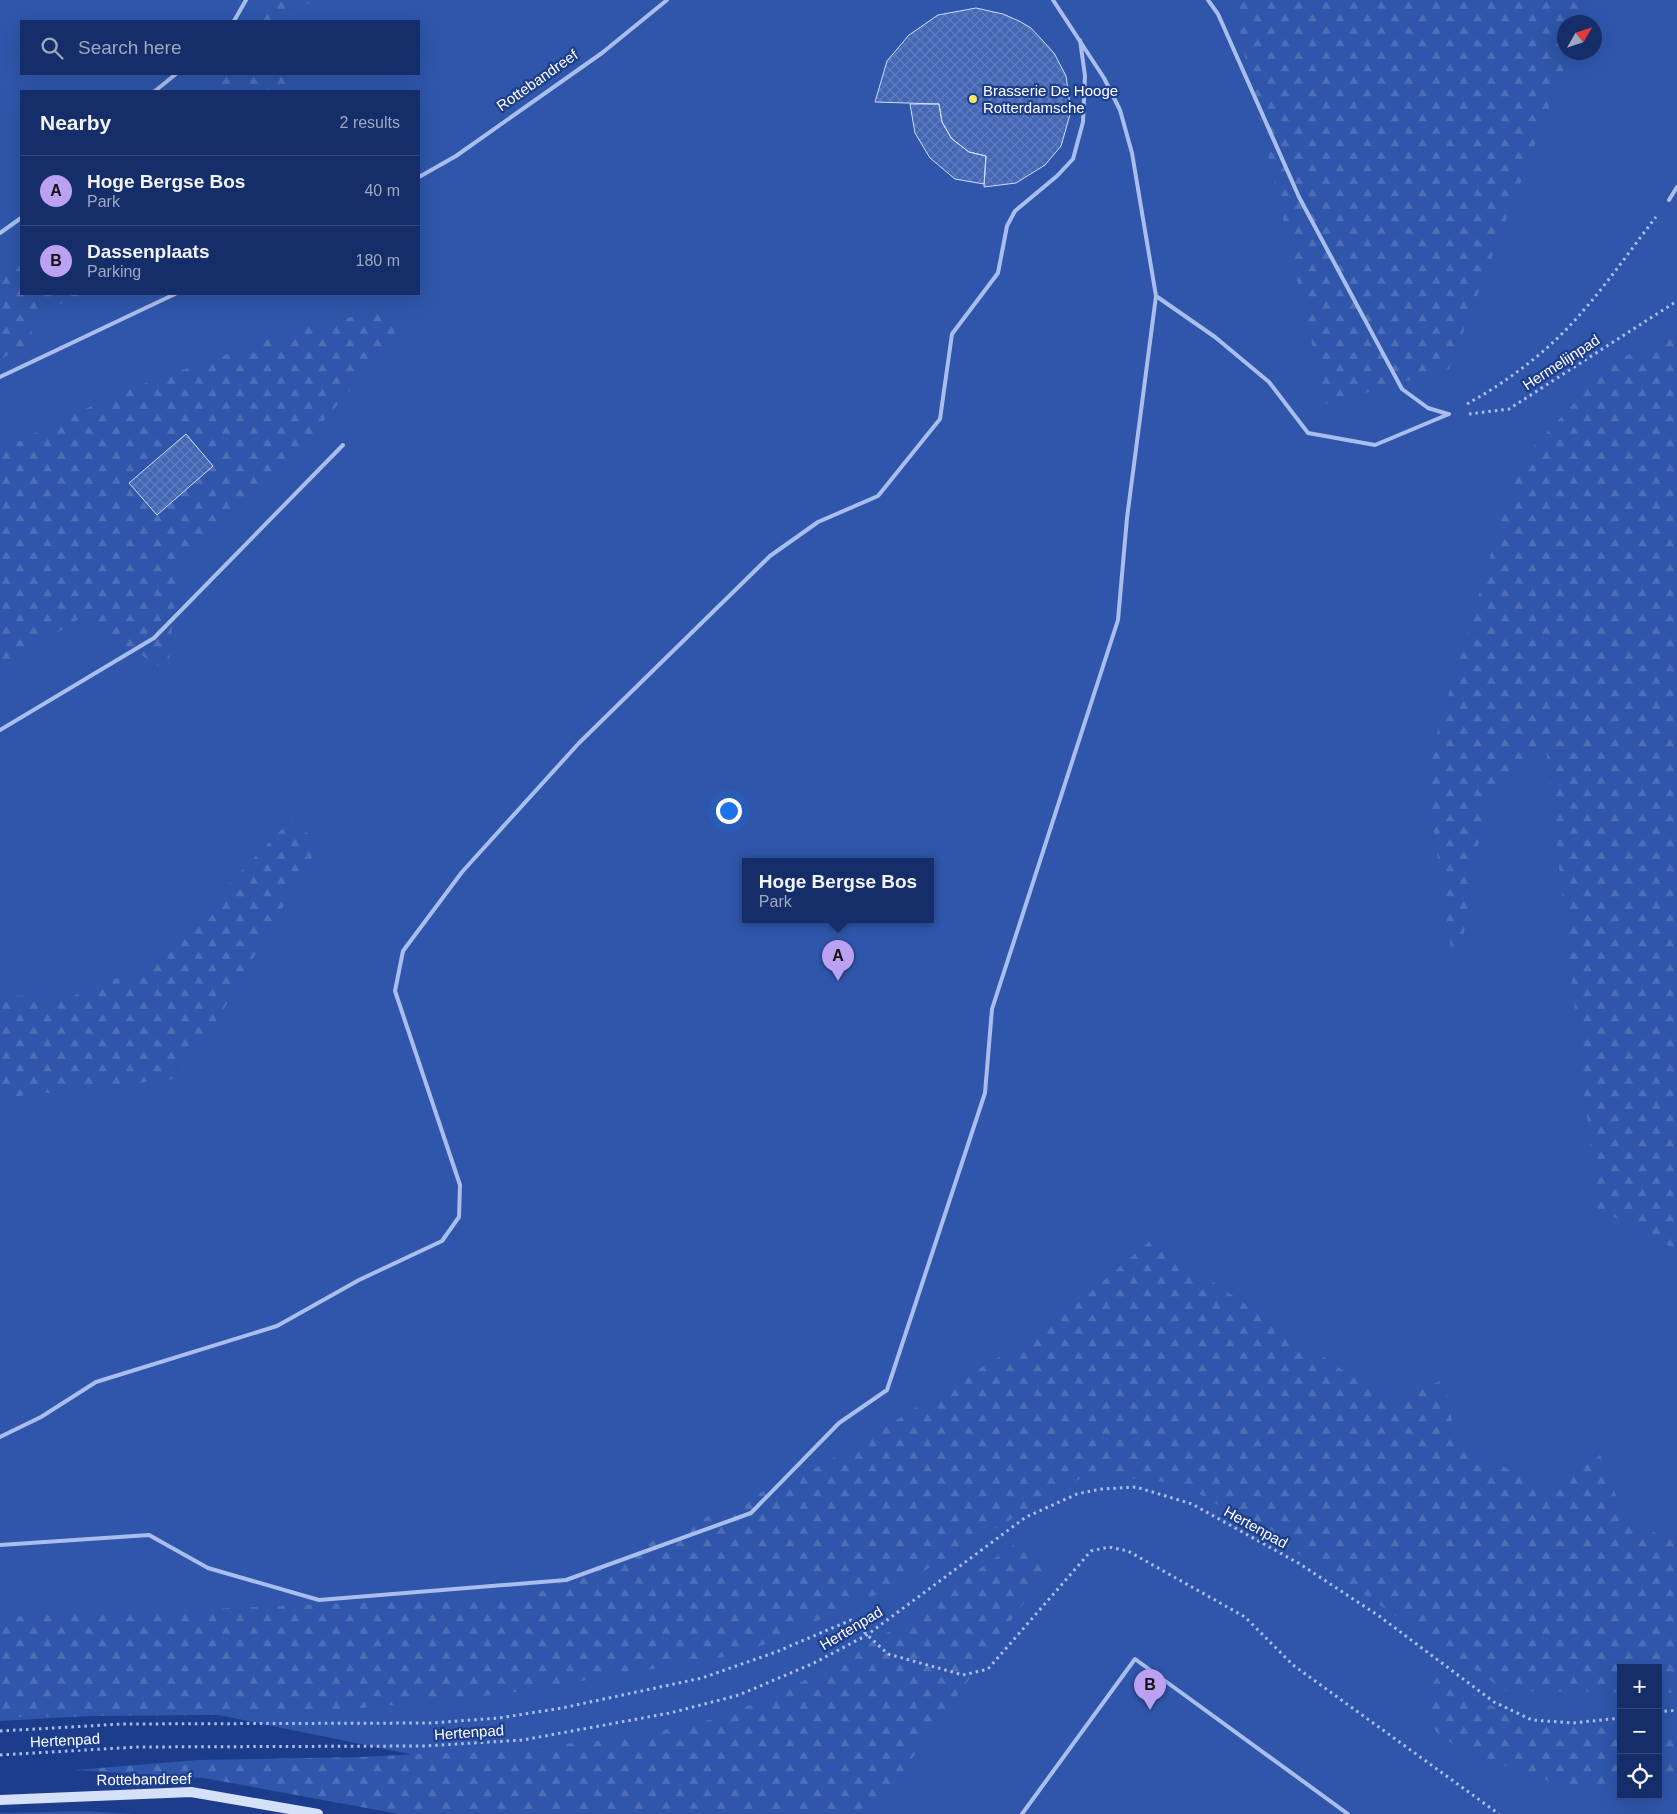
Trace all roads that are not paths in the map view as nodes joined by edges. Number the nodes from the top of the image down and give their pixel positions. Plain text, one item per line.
1 (246, 0) edge
2 (667, 0) edge
3 (1054, 0) edge
4 (1208, 0) edge
5 (235, 20) edge
6 (1080, 40) junction
7 (175, 75) edge
8 (155, 90) edge
9 (420, 175) edge
10 (1677, 187) edge
11 (1669, 200) road end
12 (20, 219) edge
13 (0, 233) edge
14 (173, 295) edge
15 (1156, 296) junction
16 (0, 377) edge
17 (343, 445) dead end
18 (0, 730) edge
19 (0, 1437) edge
20 (0, 1545) edge
21 (0, 1800) edge
22 (318, 1814) edge
23 (1022, 1814) edge
24 (1348, 1814) edge

1 - 5 lane
2 - 9 lane, Rottebandreef
3 - 6 lane
4 - 15 lane
6 - 15 lane
6 - 19 lane
7 - 8 lane
10 - 11 lane
12 - 13 lane
14 - 16 lane
15 - 20 lane
17 - 18 lane
21 - 22 street, Rottebandreef
23 - 24 lane

